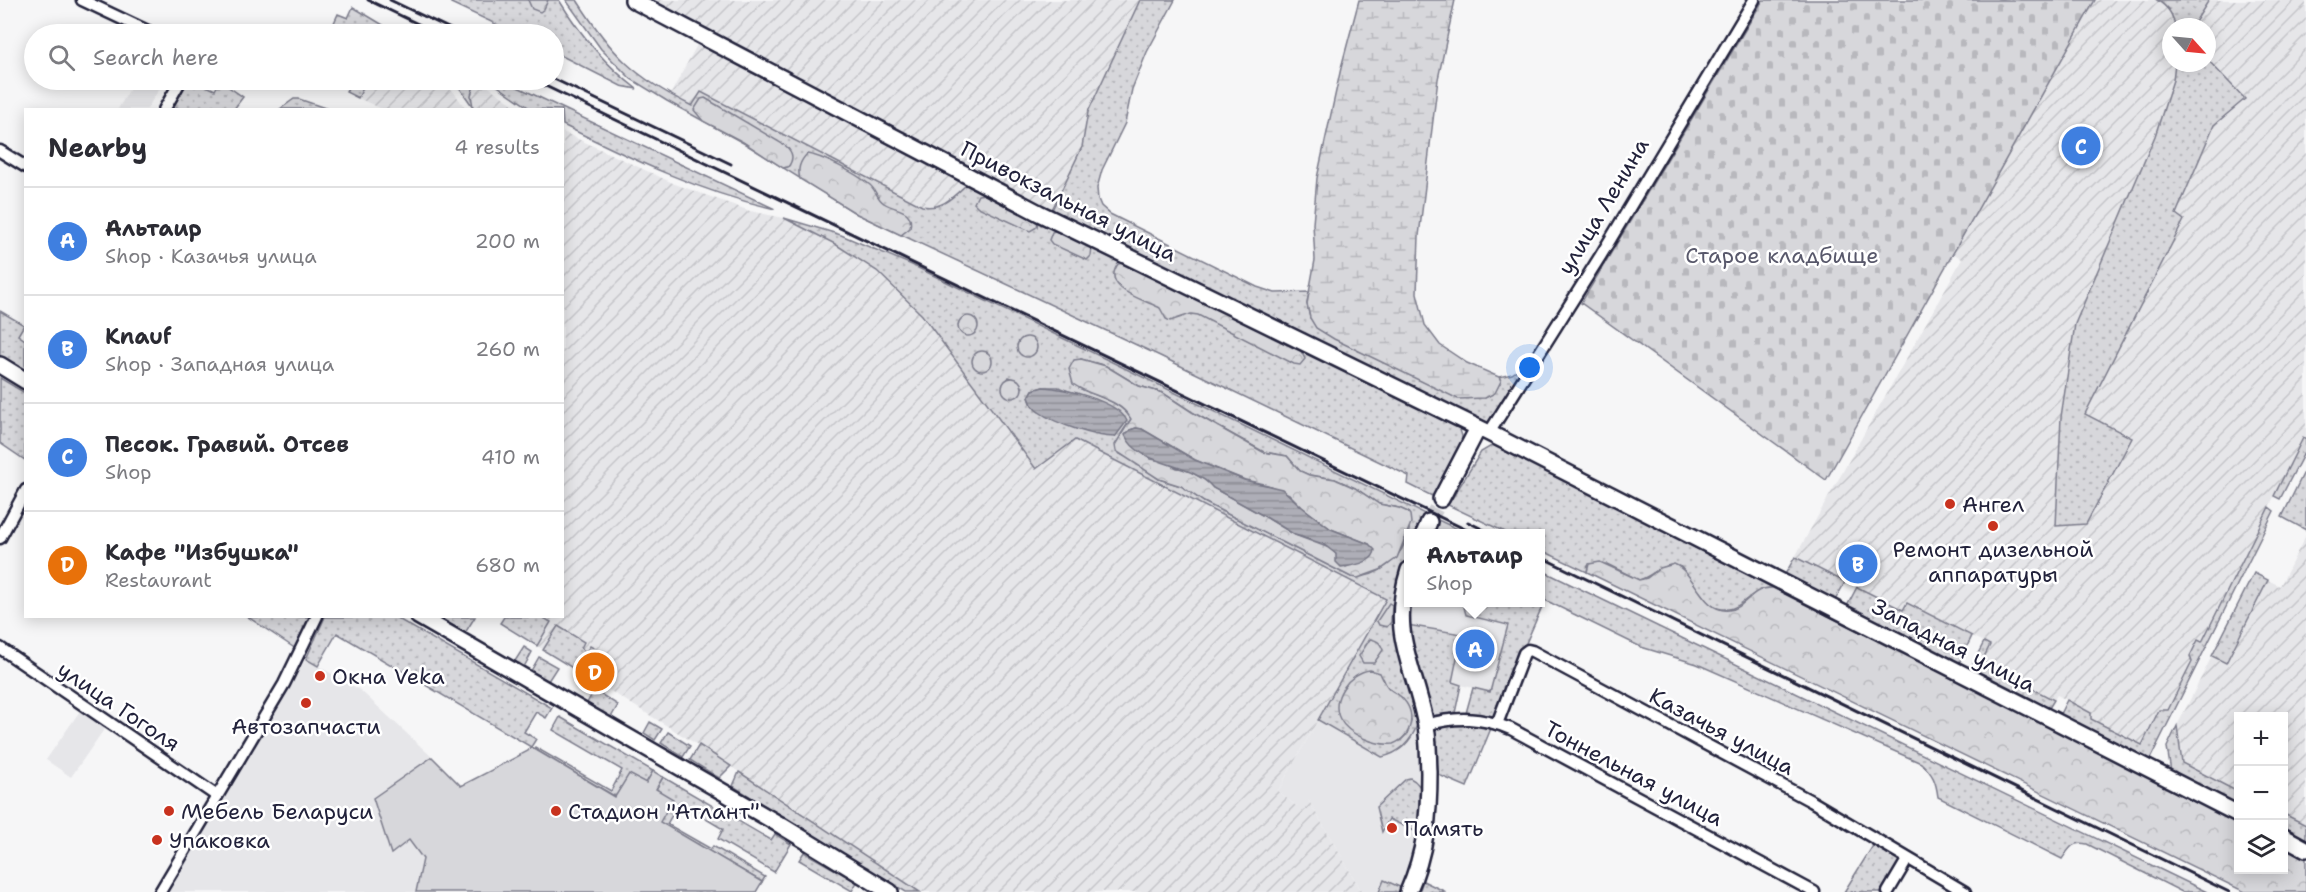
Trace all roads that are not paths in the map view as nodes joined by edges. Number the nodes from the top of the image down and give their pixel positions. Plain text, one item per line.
1 (82, 0) edge
2 (633, 0) edge
3 (1754, 0) edge
4 (133, 24) edge
5 (175, 90) edge
6 (165, 108) edge
7 (0, 152) edge
8 (24, 166) edge
9 (0, 365) edge
10 (24, 380) edge
11 (1484, 431) junction
12 (24, 494) edge
13 (1441, 499) tunnel mouth
14 (0, 538) edge
15 (1404, 592) edge
16 (316, 618) edge
17 (421, 618) edge
18 (0, 648) edge
19 (1497, 724) junction
20 (1426, 725) junction
21 (217, 796) junction
22 (2234, 812) edge
23 (2288, 840) edge
24 (2306, 849) edge
25 (1908, 860) junction
26 (160, 892) edge
27 (890, 892) edge
28 (1408, 892) edge
29 (1814, 892) edge
30 (1888, 892) edge
31 (1965, 892) edge

1 - 4 street
2 - 11 main road, Привокзальная улица
3 - 11 street, улица Ленина
5 - 6 street
7 - 8 street
9 - 10 main road
11 - 13 main road, улица Ленина
11 - 22 main road, Западная улица
12 - 14 street
15 - 20 main road
16 - 21 street
17 - 27 main road
18 - 21 street, улица Гоголя
19 - 20 street, Тоннельная улица
19 - 25 street, Казачья улица
19 - 29 street, Тоннельная улица
20 - 28 main road
21 - 26 street
23 - 24 main road
25 - 30 street
25 - 31 street, Казачья улица

